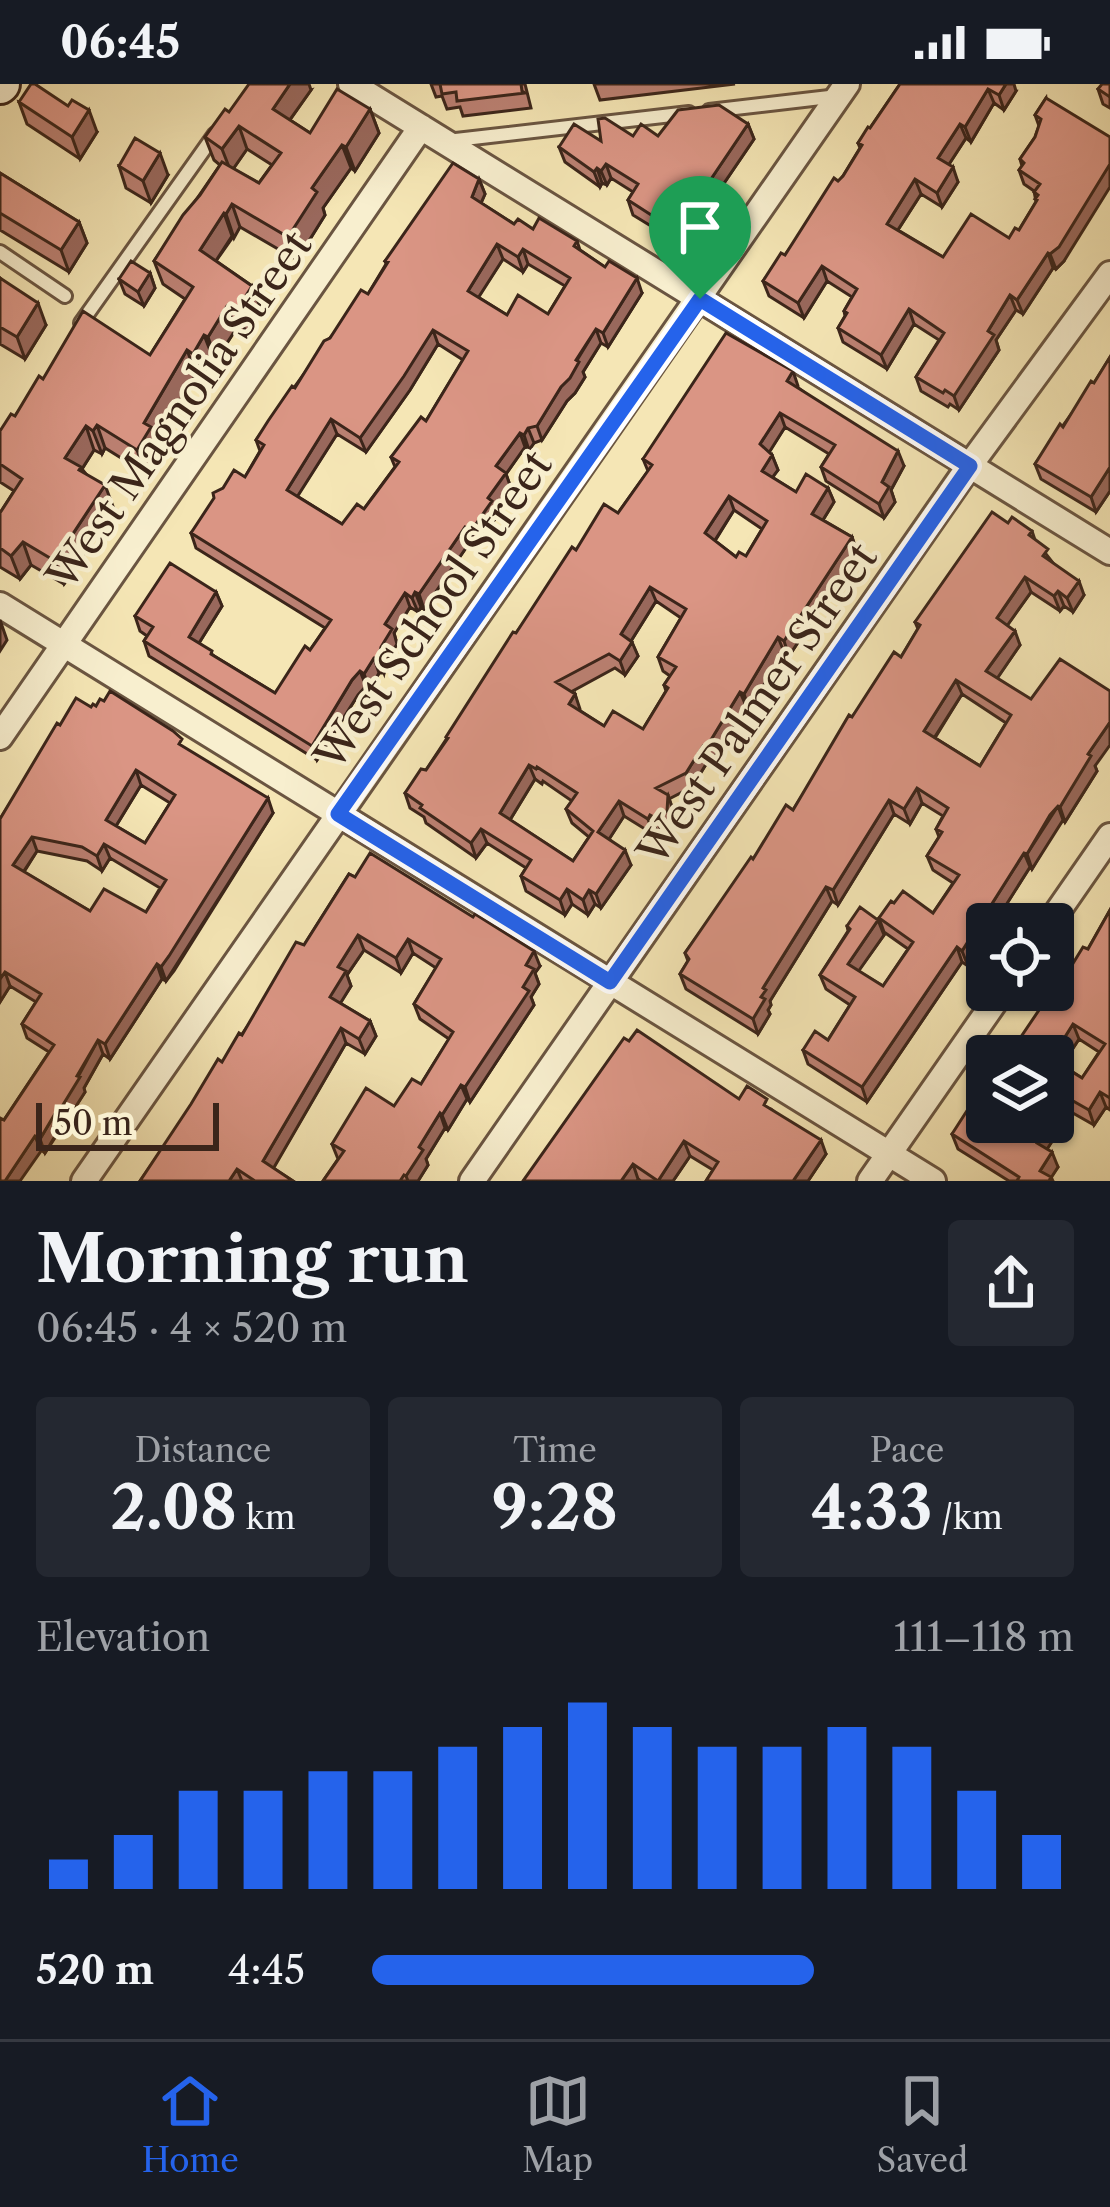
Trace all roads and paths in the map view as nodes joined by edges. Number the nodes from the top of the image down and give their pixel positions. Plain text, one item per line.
1 (351, 84) edge
2 (843, 90) edge
3 (224, 121) edge
4 (421, 127) junction
5 (444, 141) junction
6 (0, 252) edge
7 (1110, 274) edge
8 (65, 296) dead end
9 (700, 299) junction
10 (79, 327) edge
11 (970, 466) junction
12 (1110, 552) edge
13 (0, 605) edge
14 (64, 645) junction
15 (0, 737) edge
16 (338, 814) junction
17 (1110, 836) edge
18 (1064, 903) edge
19 (610, 982) junction
20 (988, 1011) edge
21 (889, 1154) junction
22 (84, 1181) edge
23 (472, 1181) edge
24 (870, 1181) edge
25 (933, 1181) edge

1 - 4 street
2 - 5 lane
2 - 9 street, West School Street
3 - 10 lane
4 - 5 street
4 - 14 street, West Magnolia Street
5 - 9 street
6 - 8 lane
7 - 11 street, West Palmer Street
9 - 11 street
9 - 16 street, West School Street
11 - 12 street
11 - 19 street, West Palmer Street
13 - 14 street
14 - 15 street, West Magnolia Street
14 - 16 street
16 - 19 street
16 - 22 street, West School Street
17 - 18 street
19 - 21 street
19 - 23 street, West Palmer Street
20 - 21 street
21 - 24 street
21 - 25 street

